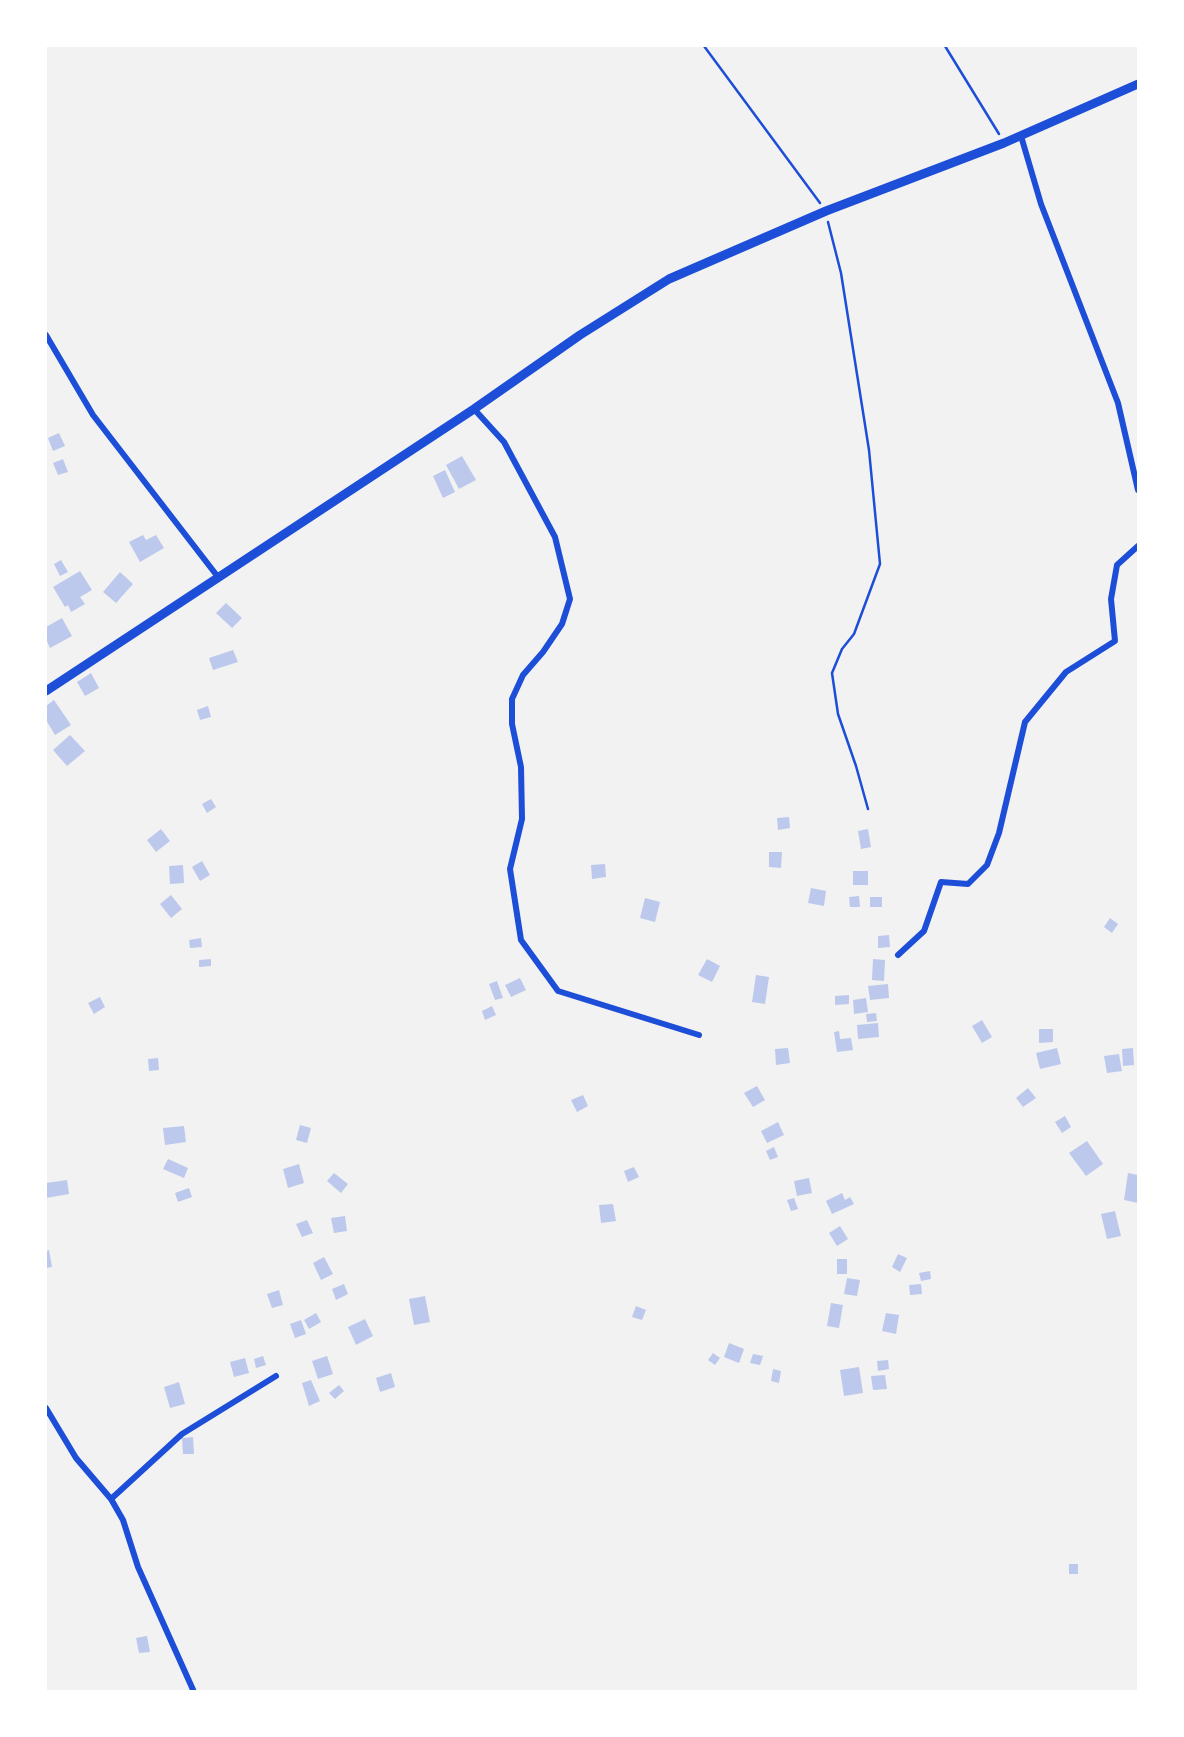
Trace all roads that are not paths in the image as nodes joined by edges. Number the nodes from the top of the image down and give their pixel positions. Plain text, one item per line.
1 (1139, 85) edge
2 (1021, 136) junction
3 (46, 335) edge
4 (474, 409) junction
5 (1139, 490) edge
6 (1139, 546) edge
7 (218, 577) junction
8 (46, 691) edge
9 (898, 955) dead end
10 (699, 1035) dead end
11 (276, 1376) dead end
12 (46, 1408) edge
13 (111, 1499) junction
14 (194, 1692) edge

1 - 2 main road
2 - 4 main road
2 - 5 street
3 - 7 street
4 - 7 main road
4 - 10 street
6 - 9 street
7 - 8 main road
11 - 13 street
12 - 13 street
13 - 14 street

